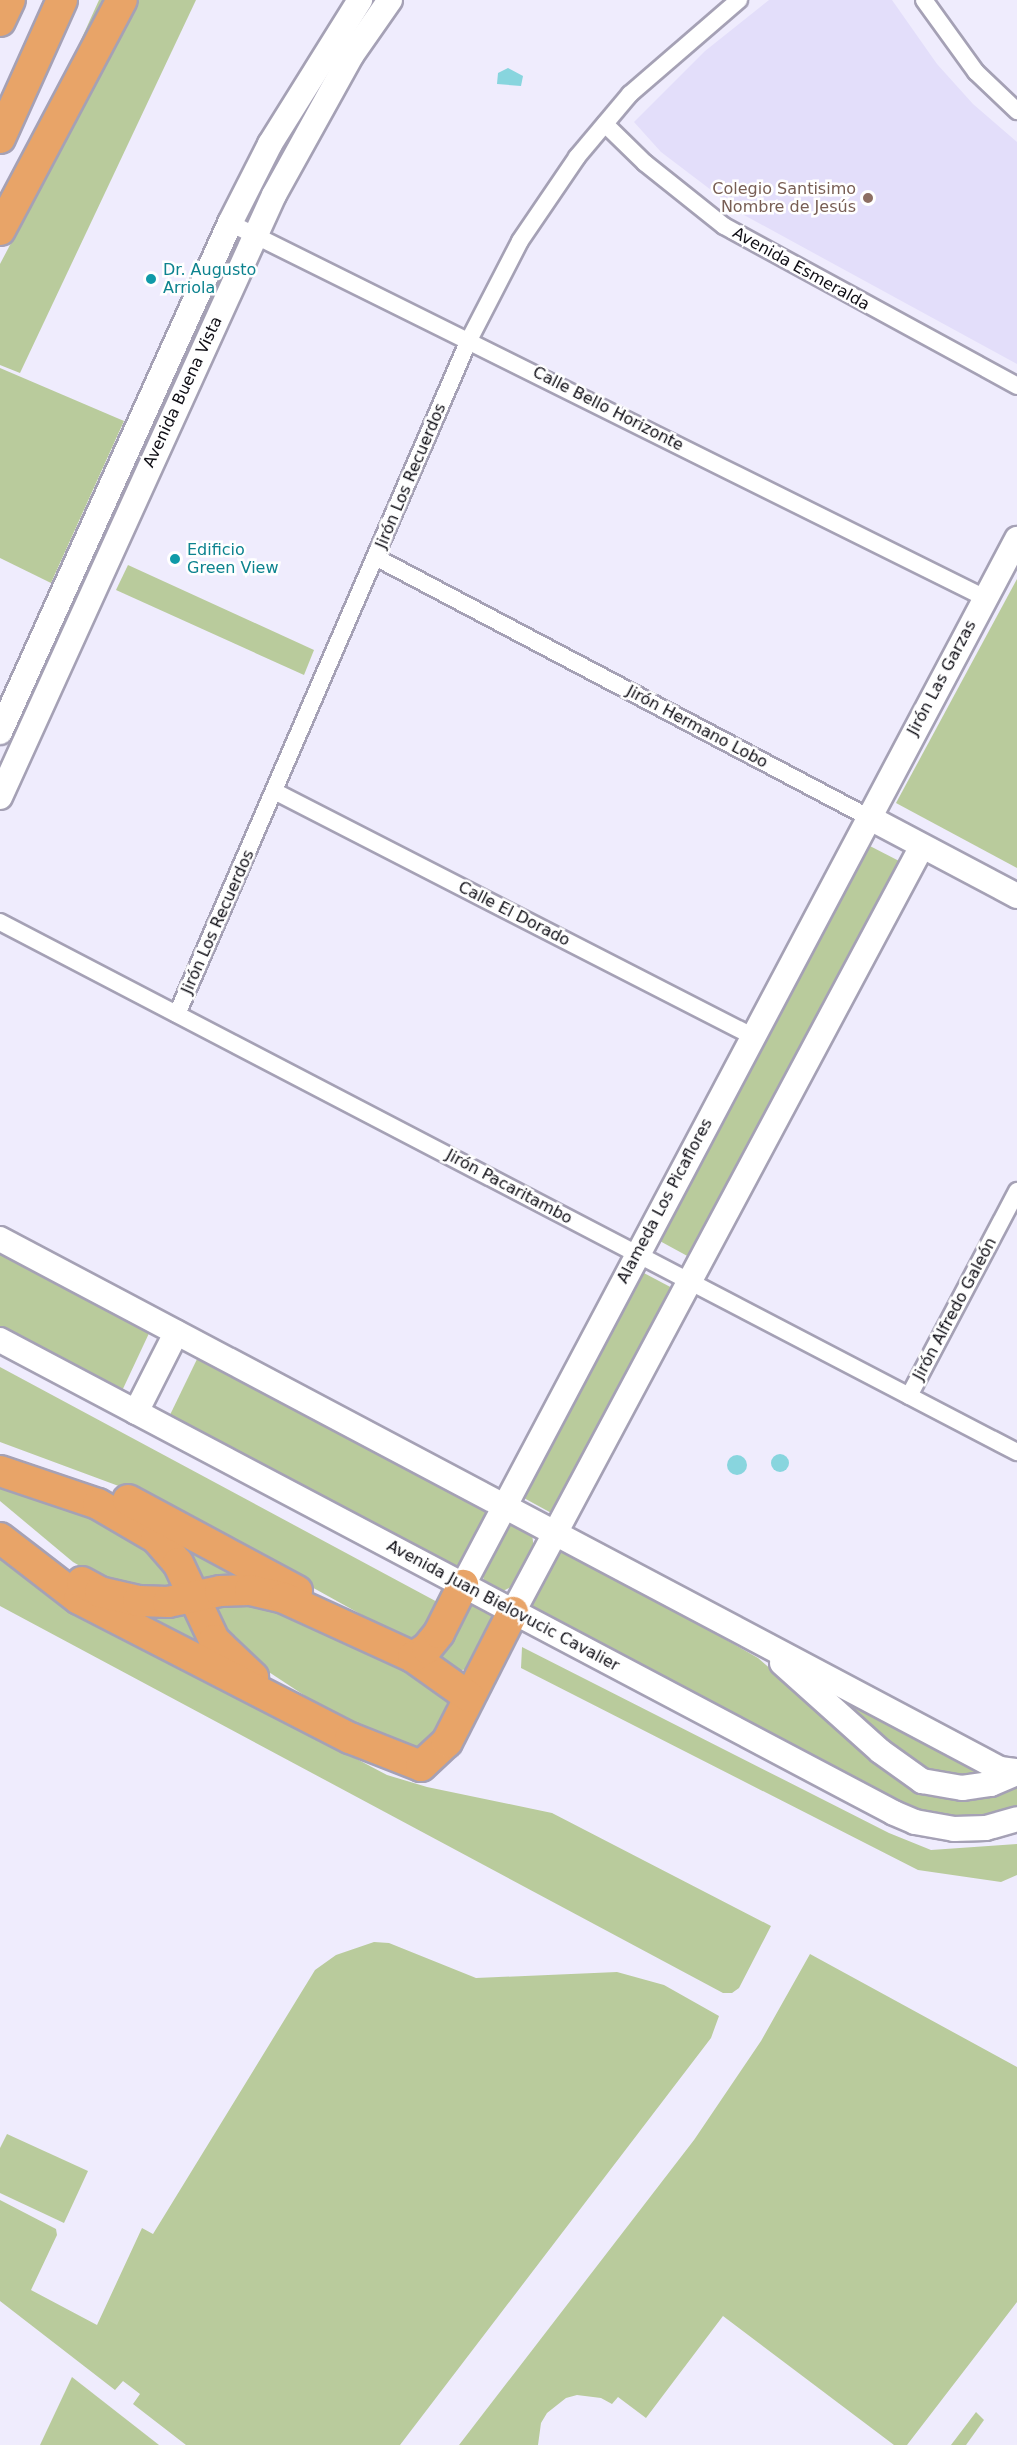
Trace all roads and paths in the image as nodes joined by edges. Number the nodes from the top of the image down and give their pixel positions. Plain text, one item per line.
1 (10, 0) edge
2 (62, 0) edge
3 (122, 0) edge
4 (360, 0) edge
5 (390, 0) edge
6 (739, 0) edge
7 (924, 0) edge
8 (0, 21) edge
9 (1017, 111) edge
10 (605, 124) junction
11 (0, 138) edge
12 (230, 223) junction
13 (0, 230) edge
14 (255, 235) junction
15 (469, 340) junction
16 (1017, 386) edge
17 (95, 520) junction
18 (118, 532) junction
19 (1017, 539) edge
20 (376, 558) junction
21 (985, 598) junction
22 (0, 732) edge
23 (276, 792) junction
24 (0, 797) edge
25 (868, 817) junction
26 (922, 846) junction
27 (1017, 896) edge
28 (0, 922) edge
29 (177, 1014) junction
30 (752, 1036) junction
31 (1017, 1191) edge
32 (0, 1239) edge
33 (638, 1254) junction
34 (689, 1281) junction
35 (176, 1333) junction
36 (0, 1340) edge
37 (909, 1396) junction
38 (136, 1412) junction
39 (1017, 1452) edge
40 (0, 1453) edge
41 (0, 1471) edge
42 (506, 1504) junction
43 (0, 1516) edge
44 (555, 1530) junction
45 (0, 1538) edge
46 (463, 1586) junction
47 (195, 1596) junction
48 (513, 1612) junction
49 (754, 1638) junction
50 (380, 1640) junction
51 (413, 1657) junction
52 (469, 1697) junction
53 (350, 1738) junction
54 (1017, 1772) edge
55 (1017, 1819) edge

1 - 8 highway
2 - 11 highway
3 - 13 highway
4 - 12 main road, Avenida Buena Vista
5 - 14 main road, Avenida Buena Vista
6 - 10 street, Jirón Los Recuerdos
7 - 9 street
10 - 15 street, Jirón Los Recuerdos
10 - 16 street, Avenida Esmeralda
12 - 14 street, Calle Bello Horizonte
12 - 17 main road, Avenida Buena Vista
14 - 15 street, Calle Bello Horizonte
14 - 18 main road, Avenida Buena Vista
15 - 20 street, Jirón Los Recuerdos
15 - 21 street, Calle Bello Horizonte
17 - 18 main road
17 - 22 main road, Avenida Buena Vista
18 - 24 main road, Avenida Buena Vista
19 - 21 main road, Jirón Las Garzas
20 - 23 street, Jirón Los Recuerdos
20 - 25 street, Jirón Hermano Lobo
21 - 25 main road, Jirón Las Garzas
23 - 29 street, Jirón Los Recuerdos
23 - 30 street, Calle El Dorado
25 - 26 main road, Jirón Hermano Lobo
25 - 30 main road, Alameda Los Picaflores
26 - 27 main road, Jirón Hermano Lobo
26 - 34 main road
28 - 29 street, Jirón Pacaritambo
29 - 33 street, Jirón Pacaritambo
30 - 33 main road, Alameda Los Picaflores
31 - 37 street, Jirón Alfredo Galeón
32 - 35 main road
33 - 34 street, Jirón Pacaritambo
33 - 42 main road, Alameda Los Picaflores
34 - 37 street, Jirón Pacaritambo
34 - 44 main road
35 - 38 main road
35 - 42 main road
36 - 38 main road, Avenida Juan Bielovucic Cavalier
37 - 39 street, Jirón Pacaritambo
38 - 46 main road, Avenida Juan Bielovucic Cavalier
40 - 50 highway
41 - 47 highway
42 - 44 main road
42 - 46 main road, Alameda Los Picaflores
43 - 47 highway
44 - 48 main road
44 - 49 main road
45 - 53 highway
46 - 48 main road, Avenida Juan Bielovucic Cavalier
46 - 51 highway
47 - 50 highway
47 - 53 highway
48 - 52 highway
48 - 55 main road, Avenida Juan Bielovucic Cavalier
49 - 54 main road
49 - 54 main road
50 - 51 highway
51 - 52 highway
52 - 53 highway

